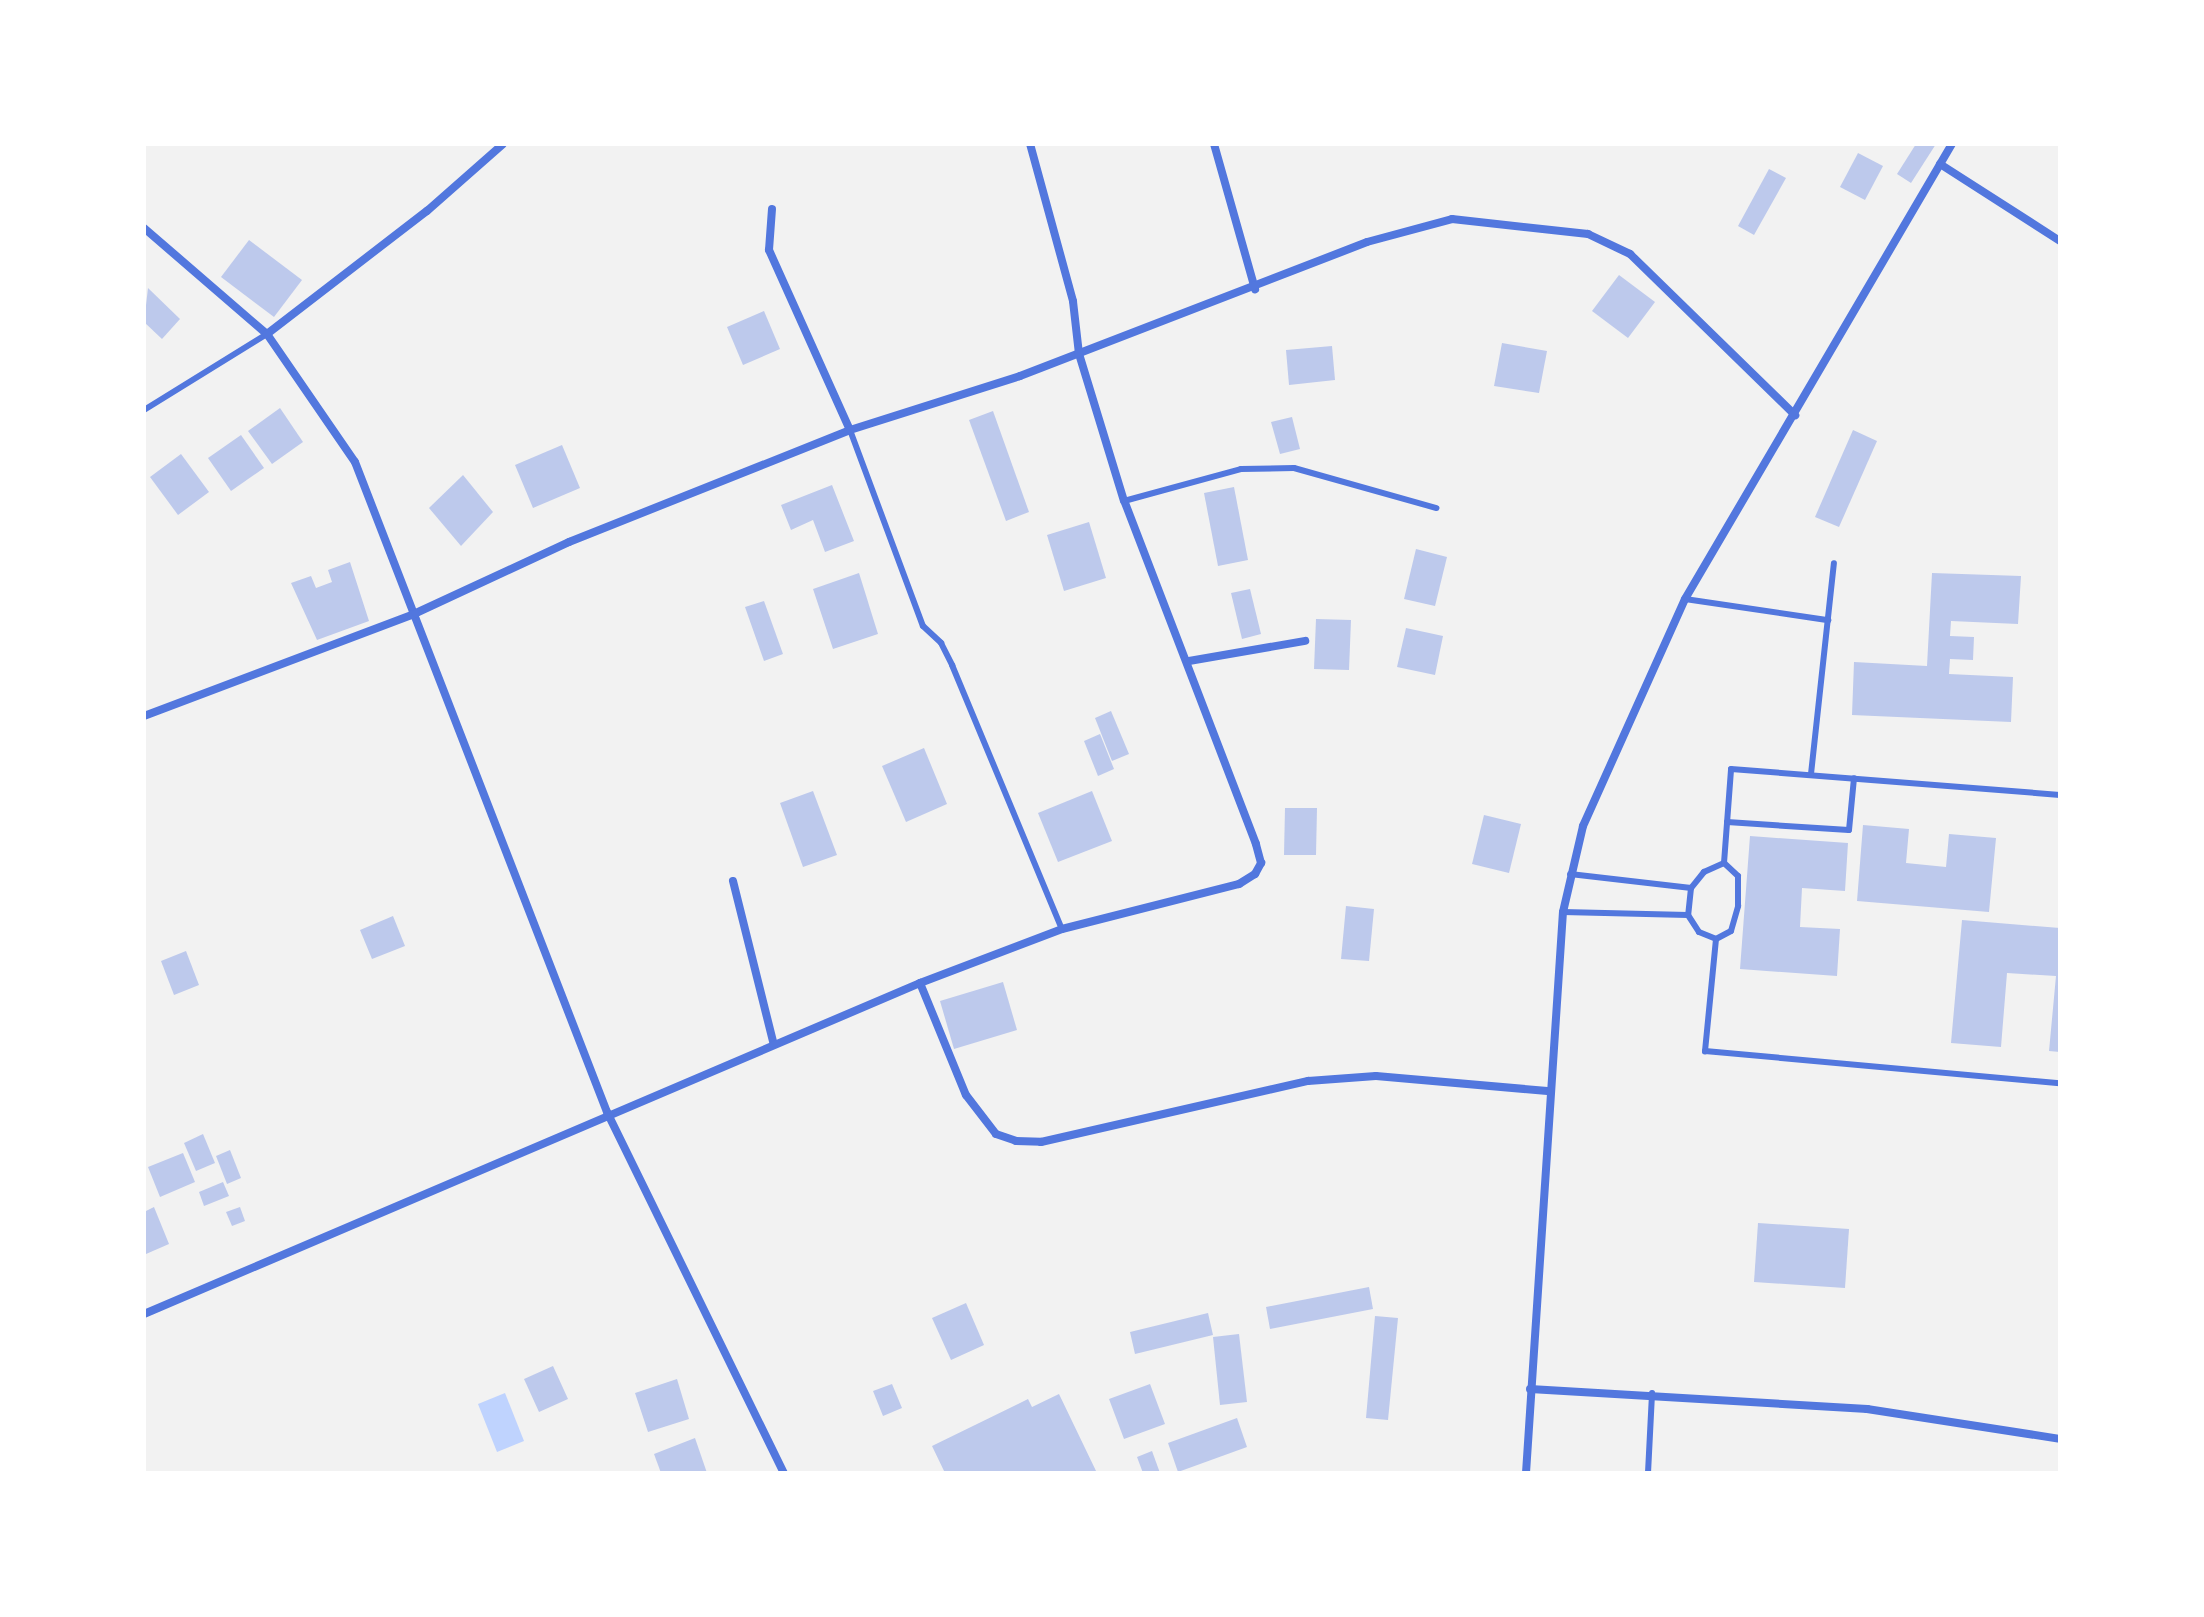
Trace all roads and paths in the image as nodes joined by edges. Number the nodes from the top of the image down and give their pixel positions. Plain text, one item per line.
1 (503, 144) edge
2 (1030, 144) edge
3 (1214, 144) edge
4 (1952, 144) edge
5 (1940, 164) junction
6 (772, 209) dead end
7 (144, 228) edge
8 (2060, 241) edge
9 (1255, 289) junction
10 (267, 334) junction
11 (1079, 354) junction
12 (144, 410) edge
13 (1795, 415) junction
14 (850, 430) junction
15 (1124, 501) junction
16 (1436, 508) dead end
17 (1834, 563) dead end
18 (1685, 599) junction
19 (416, 613) junction
20 (1828, 620) junction
21 (1305, 641) dead end
22 (1189, 661) junction
23 (144, 716) edge
24 (1811, 774) junction
25 (1854, 778) junction
26 (2060, 795) edge
27 (1727, 822) junction
28 (1724, 863) junction
29 (1570, 874) junction
30 (733, 881) dead end
31 (1691, 888) junction
32 (1563, 912) junction
33 (1688, 915) junction
34 (1062, 929) junction
35 (1716, 939) junction
36 (920, 983) junction
37 (773, 1042) junction
38 (2060, 1083) edge
39 (1547, 1091) junction
40 (607, 1112) junction
41 (144, 1314) edge
42 (1530, 1389) junction
43 (1652, 1393) junction
44 (2060, 1439) edge
45 (784, 1473) edge
46 (1526, 1473) edge
47 (1648, 1473) edge

1 - 10 street
2 - 11 street
3 - 9 street
4 - 5 street
5 - 8 street
5 - 13 street
6 - 14 street
7 - 10 street
9 - 11 street
9 - 13 street
10 - 12 lane
10 - 19 street
11 - 14 street
11 - 15 street
13 - 18 street
14 - 19 street
14 - 34 lane
15 - 16 lane
15 - 22 street
17 - 20 lane
18 - 20 lane
18 - 29 street
19 - 23 street
19 - 40 street
20 - 24 lane
21 - 22 street
22 - 34 street
24 - 25 lane
24 - 27 lane
25 - 26 lane
25 - 27 lane
27 - 28 lane
28 - 31 lane
28 - 35 lane
29 - 31 lane
29 - 32 street
30 - 37 street
31 - 33 lane
32 - 33 lane
32 - 39 street
33 - 35 lane
34 - 36 street
35 - 38 lane
36 - 37 street
36 - 39 street
37 - 40 street
39 - 42 street
40 - 41 street
40 - 45 street
42 - 43 street
42 - 46 street
43 - 44 street
43 - 47 lane

